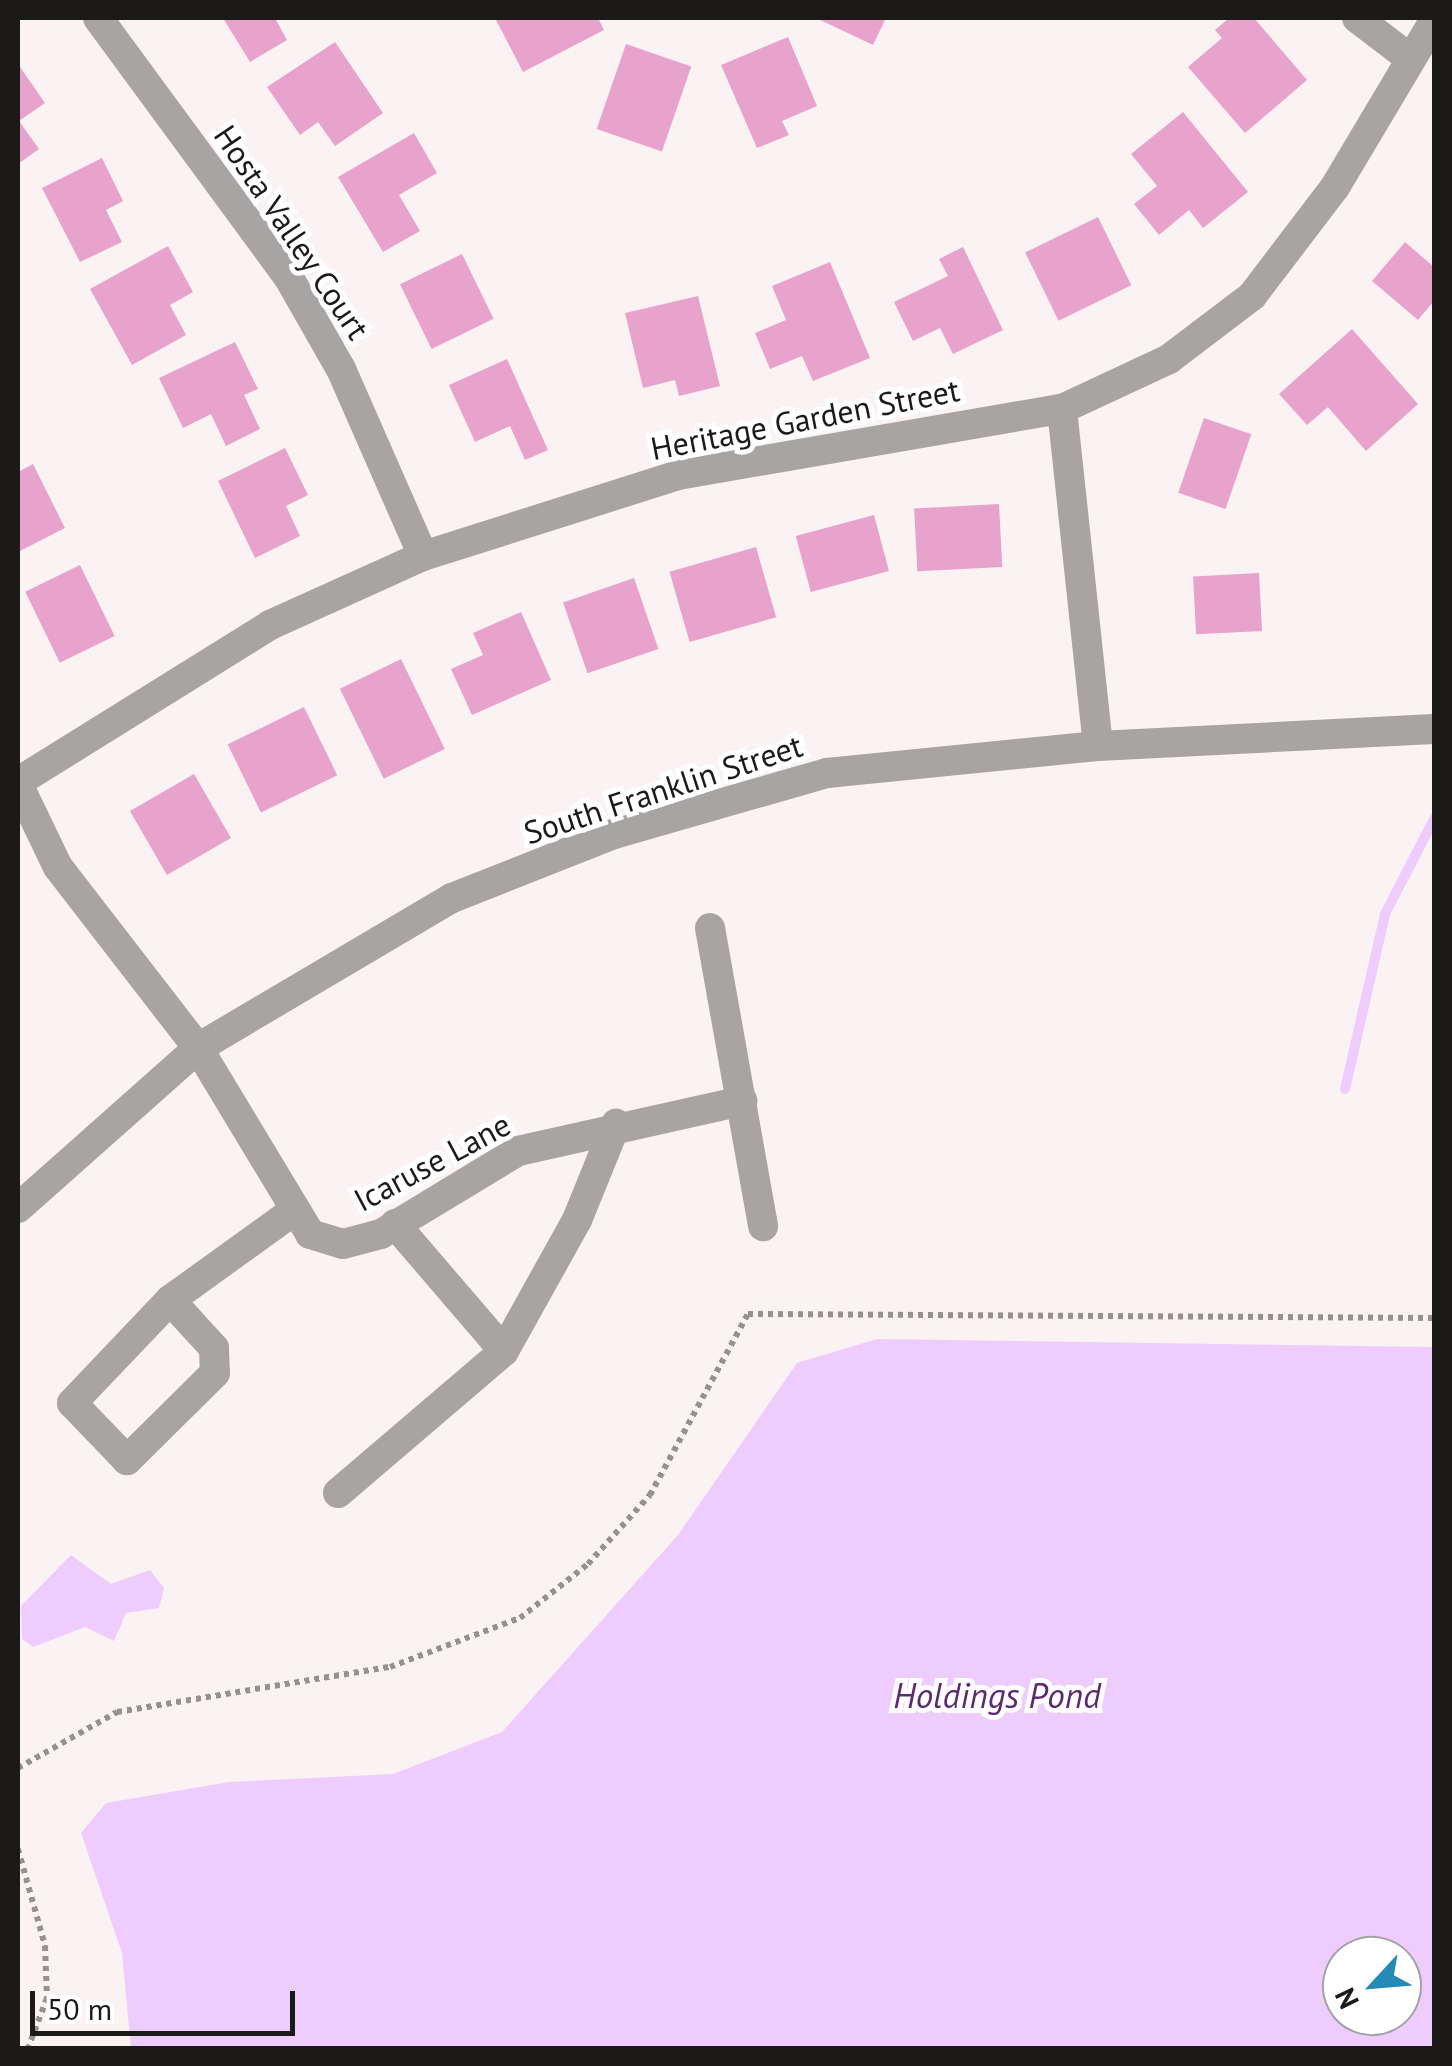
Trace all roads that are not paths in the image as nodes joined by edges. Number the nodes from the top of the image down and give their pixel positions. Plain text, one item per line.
1 (98, 18) edge
2 (1357, 18) edge
3 (1434, 21) edge
4 (1408, 56) junction
5 (1062, 409) junction
6 (423, 556) junction
7 (1434, 730) edge
8 (1098, 746) junction
9 (18, 783) edge
10 (710, 928) dead end
11 (198, 1048) junction
12 (742, 1101) junction
13 (616, 1124) junction
14 (18, 1208) edge
15 (292, 1212) junction
16 (394, 1224) junction
17 (763, 1226) dead end
18 (170, 1300) junction
19 (504, 1352) junction
20 (338, 1493) dead end

1 - 6 street, Hosta Valley Court
2 - 4 street
3 - 4 street, Heritage Garden Street
4 - 5 street, Heritage Garden Street
5 - 6 street, Heritage Garden Street
5 - 8 street
6 - 9 street, Heritage Garden Street
7 - 8 street, South Franklin Street
8 - 11 street, South Franklin Street
9 - 11 street
10 - 12 street
11 - 14 street, South Franklin Street
11 - 15 street
12 - 13 street, Icaruse Lane
12 - 17 street
13 - 16 street, Icaruse Lane
13 - 19 street
15 - 16 street, Icaruse Lane
15 - 18 street
16 - 19 street
18 - 18 street
19 - 20 street

